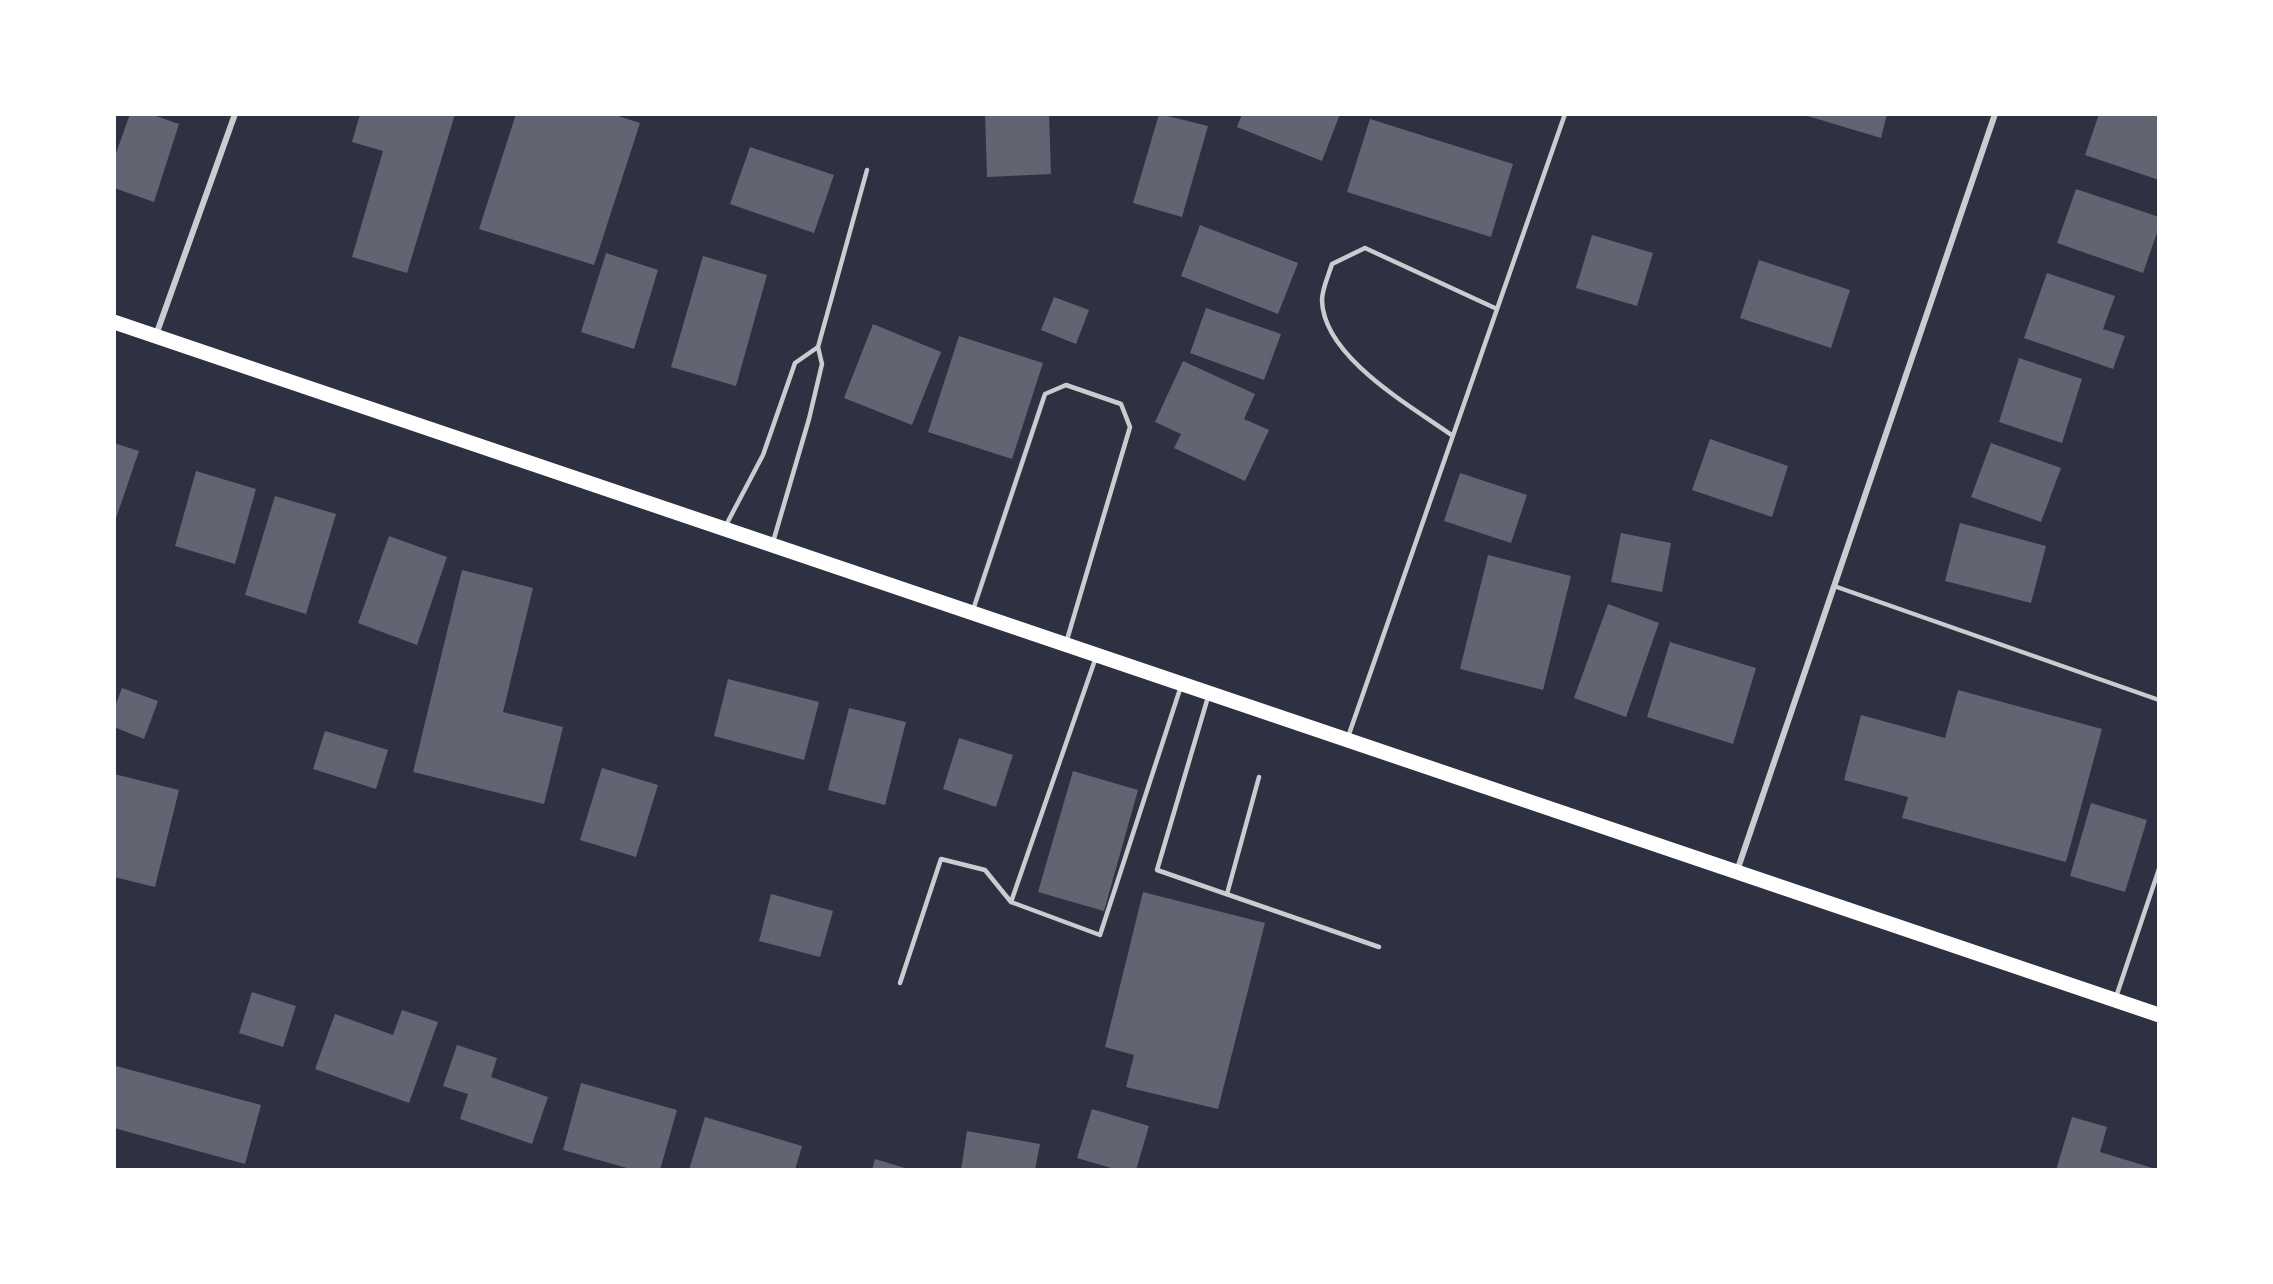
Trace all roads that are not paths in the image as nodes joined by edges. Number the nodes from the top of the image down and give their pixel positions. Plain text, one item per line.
1 (235, 114) edge
2 (1565, 114) edge
3 (1995, 114) edge
4 (867, 170) dead end
5 (1497, 309) junction
6 (114, 322) edge
7 (156, 335) junction
8 (818, 347) junction
9 (1453, 436) junction
10 (724, 529) junction
11 (772, 545) junction
12 (1834, 586) junction
13 (972, 613) junction
14 (1066, 644) junction
15 (1097, 655) junction
16 (1182, 682) junction
17 (1209, 692) junction
18 (2159, 700) edge
19 (1347, 740) junction
20 (1259, 777) dead end
21 (2159, 869) edge
22 (1737, 871) junction
23 (1227, 894) junction
24 (1011, 902) junction
25 (1378, 947) dead end
26 (900, 983) dead end
27 (2115, 1000) junction
28 (2159, 1015) edge

1 - 7 street
2 - 5 lane
3 - 12 street
4 - 8 lane
5 - 9 lane
5 - 9 lane
6 - 7 main road
7 - 10 main road
8 - 10 lane
8 - 11 lane
9 - 19 lane
10 - 11 main road
11 - 13 main road
12 - 18 lane
12 - 22 street
13 - 14 main road
13 - 14 lane
14 - 15 main road
15 - 16 main road
15 - 24 lane
16 - 17 main road
16 - 24 lane
17 - 19 main road
17 - 23 lane
19 - 22 main road
20 - 23 lane
21 - 27 lane
22 - 27 main road
23 - 25 lane
24 - 26 lane
27 - 28 main road

